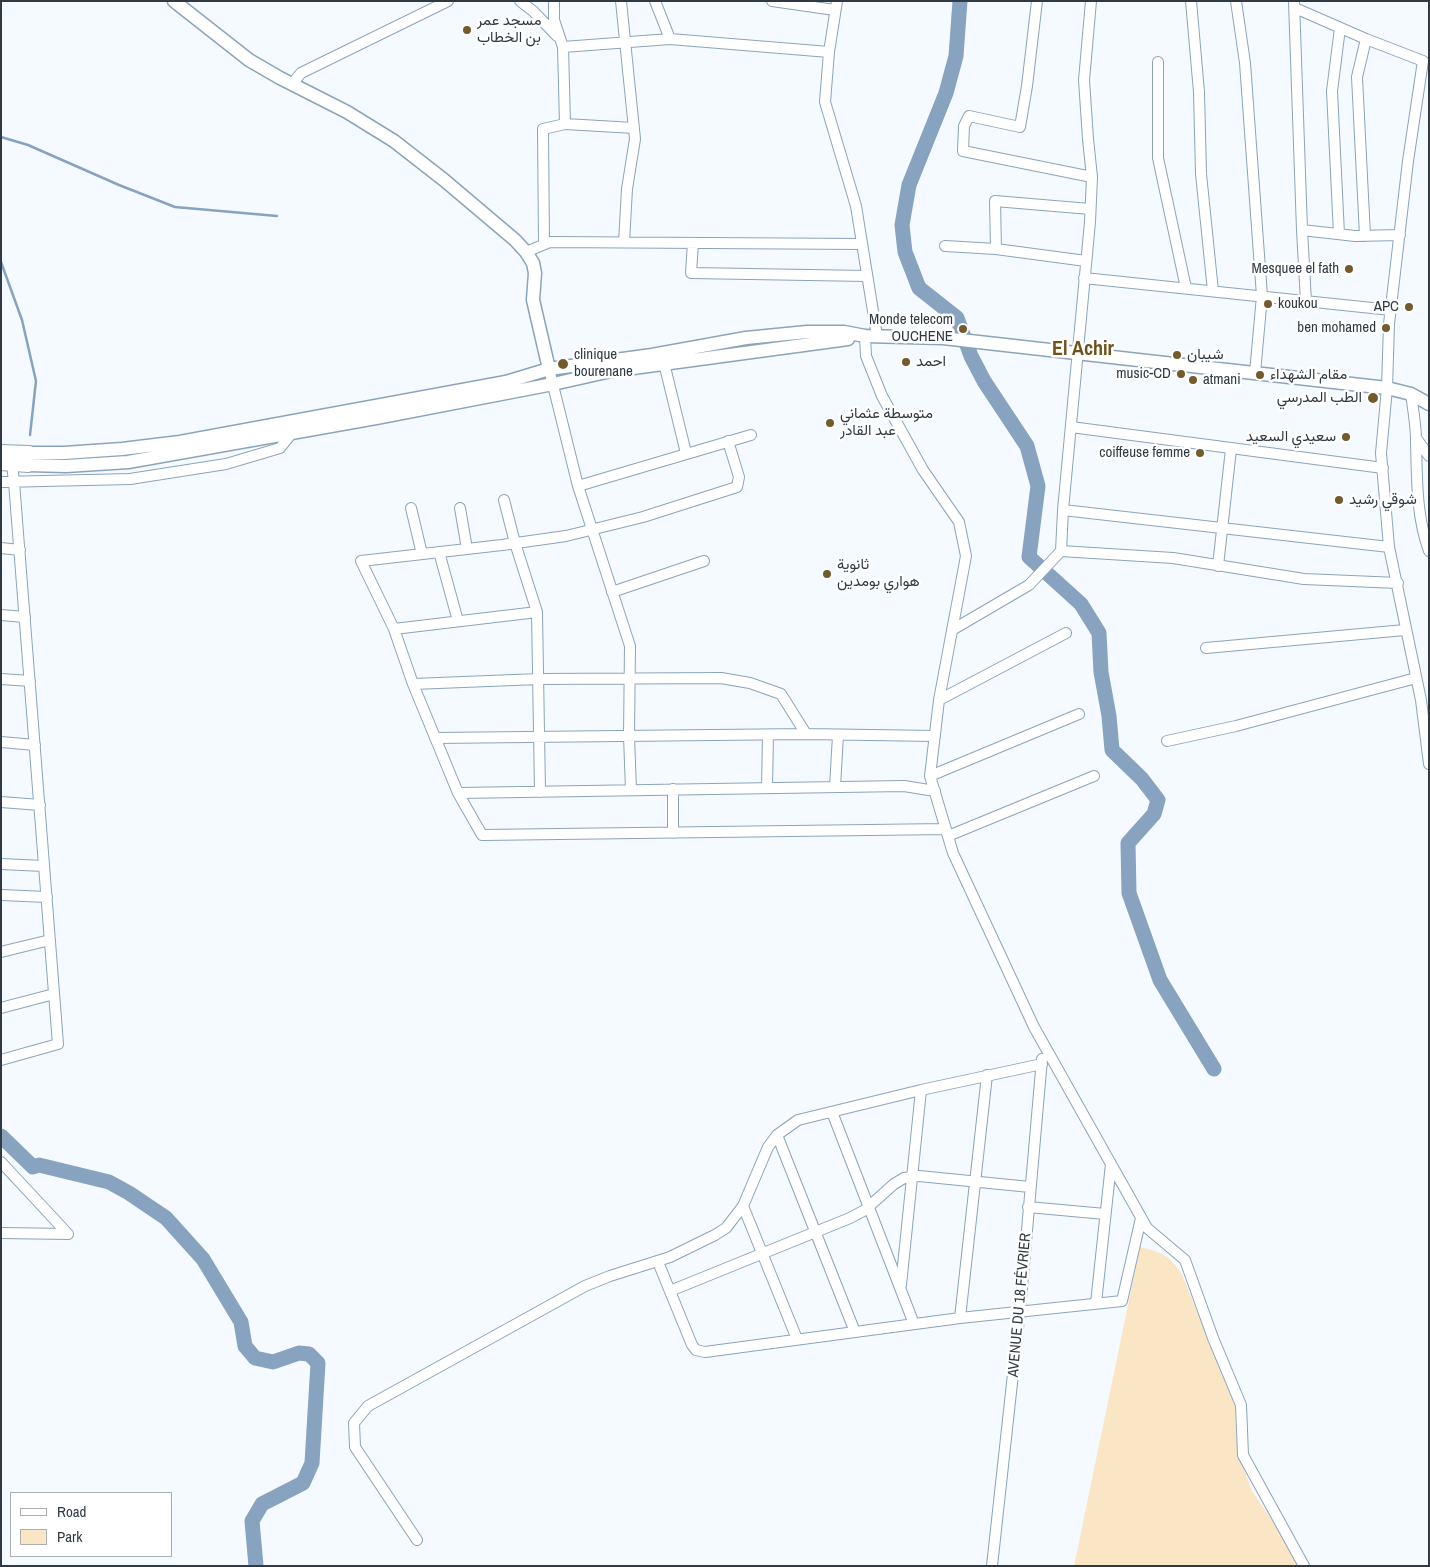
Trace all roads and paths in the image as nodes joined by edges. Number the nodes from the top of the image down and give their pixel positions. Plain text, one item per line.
1 (174, 1) edge
2 (448, 1) edge
3 (520, 1) edge
4 (554, 1) edge
5 (620, 1) edge
6 (655, 1) edge
7 (772, 1) edge
8 (1037, 1) edge
9 (1091, 1) edge
10 (1191, 1) edge
11 (1236, 1) edge
12 (1295, 5) edge
13 (836, 6) edge
14 (1340, 28) junction
15 (670, 39) junction
16 (1366, 39) junction
17 (625, 42) junction
18 (561, 43) junction
19 (829, 52) junction
20 (1158, 62) dead end
21 (1426, 62) edge
22 (292, 84) junction
23 (565, 124) junction
24 (634, 128) junction
25 (1092, 177) junction
26 (1090, 209) junction
27 (1302, 230) junction
28 (1339, 234) junction
29 (1400, 235) junction
30 (1365, 236) junction
31 (624, 242) junction
32 (693, 243) junction
33 (544, 244) junction
34 (862, 244) junction
35 (945, 246) dead end
36 (996, 249) junction
37 (526, 252) junction
38 (1086, 261) junction
39 (867, 276) junction
40 (1084, 278) junction
41 (1186, 288) junction
42 (1213, 291) junction
43 (1262, 296) junction
44 (1306, 301) junction
45 (1391, 310) junction
46 (871, 336) junction
47 (1077, 353) junction
48 (664, 363) junction
49 (549, 369) junction
50 (1255, 373) junction
51 (553, 384) junction
52 (1387, 388) junction
53 (1412, 394) junction
54 (1429, 404) edge
55 (1071, 427) junction
56 (292, 433) junction
57 (751, 435) dead end
58 (1416, 438) junction
59 (728, 441) junction
60 (1231, 449) junction
61 (1, 452) edge
62 (686, 454) junction
63 (1429, 456) edge
64 (29, 459) junction
65 (6, 464) edge
66 (1383, 468) junction
67 (1, 482) edge
68 (14, 482) junction
69 (578, 486) junction
70 (504, 500) dead end
71 (412, 508) dead end
72 (460, 508) dead end
73 (1063, 510) junction
74 (592, 529) junction
75 (1223, 529) junction
76 (1426, 537) edge
77 (515, 543) junction
78 (1389, 547) junction
79 (1, 548) edge
80 (467, 549) junction
81 (20, 550) junction
82 (1061, 551) junction
83 (1429, 551) edge
84 (439, 552) junction
85 (422, 554) junction
86 (704, 560) dead end
87 (1218, 566) junction
88 (1398, 583) junction
89 (612, 592) junction
90 (536, 612) junction
91 (1, 615) edge
92 (25, 617) junction
93 (458, 621) junction
94 (394, 629) junction
95 (952, 630) junction
96 (1405, 630) junction
97 (1066, 633) dead end
98 (1206, 648) dead end
99 (631, 678) junction
100 (1416, 678) junction
101 (1, 679) edge
102 (539, 680) junction
103 (30, 681) junction
104 (413, 684) junction
105 (1425, 699) edge
106 (939, 700) junction
107 (1079, 714) dead end
108 (806, 734) junction
109 (768, 735) junction
110 (838, 735) junction
111 (630, 736) junction
112 (935, 736) junction
113 (539, 737) junction
114 (434, 738) junction
115 (1168, 741) dead end
116 (1, 742) edge
117 (35, 745) junction
118 (1428, 751) edge
119 (1429, 764) edge
120 (930, 776) junction
121 (1094, 776) dead end
122 (835, 787) junction
123 (767, 788) junction
124 (673, 789) junction
125 (631, 790) junction
126 (934, 790) junction
127 (540, 792) junction
128 (458, 793) junction
129 (1, 802) edge
130 (40, 805) junction
131 (673, 833) junction
132 (947, 833) junction
133 (1, 864) edge
134 (44, 866) junction
135 (1, 895) edge
136 (47, 897) junction
137 (50, 940) junction
138 (1, 952) edge
139 (54, 994) junction
140 (1, 1008) edge
141 (1044, 1044) junction
142 (1, 1060) edge
143 (1042, 1064) junction
144 (987, 1076) junction
145 (921, 1090) junction
146 (832, 1112) junction
147 (777, 1135) junction
148 (1, 1162) edge
149 (1111, 1164) junction
150 (913, 1176) junction
151 (976, 1182) junction
152 (1030, 1187) junction
153 (743, 1206) junction
154 (869, 1207) junction
155 (1028, 1207) junction
156 (1105, 1214) junction
157 (1141, 1218) junction
158 (816, 1232) junction
159 (1, 1233) edge
160 (762, 1254) junction
161 (658, 1262) junction
162 (901, 1289) junction
163 (670, 1291) junction
164 (1096, 1303) junction
165 (1020, 1310) junction
166 (960, 1318) junction
167 (914, 1324) junction
168 (855, 1332) junction
169 (797, 1340) junction
170 (417, 1540) dead end
171 (992, 1566) edge
172 (1304, 1566) edge

1 - 22 main road
2 - 22 street
3 - 18 street
4 - 18 street
5 - 17 street
6 - 15 street
7 - 13 street
8 - 25 street
9 - 25 street
10 - 42 street
11 - 43 street
12 - 14 street
12 - 27 street
13 - 19 street
14 - 16 street
14 - 28 street
15 - 17 street
15 - 19 street
16 - 21 street
16 - 30 street
17 - 18 street
17 - 24 street
18 - 23 street
19 - 34 street
20 - 41 street
21 - 29 street
22 - 37 main road
23 - 24 street
23 - 33 street
24 - 31 street
25 - 26 street
26 - 36 street
26 - 38 street
27 - 28 street
27 - 44 street
28 - 30 street
29 - 30 street
29 - 45 street
31 - 32 street
31 - 33 street
32 - 34 street
32 - 39 street
33 - 37 street
34 - 39 street
35 - 36 street
36 - 38 street
37 - 49 main road
38 - 40 street
39 - 46 street
40 - 41 street
40 - 47 street
41 - 42 street
42 - 43 street
43 - 44 street
43 - 50 street
44 - 45 street
45 - 52 street
46 - 47 main road
46 - 48 main road
46 - 49 main road
46 - 95 street
47 - 50 main road
47 - 55 street
48 - 51 main road
48 - 62 street
49 - 51 street
49 - 64 main road
50 - 52 main road
51 - 56 main road
51 - 69 street
52 - 53 main road
52 - 66 street
53 - 54 main road
53 - 58 street
55 - 60 street
55 - 73 street
56 - 64 main road
56 - 68 street
57 - 59 street
58 - 63 street
58 - 76 street
59 - 62 street
59 - 74 street
60 - 66 street
60 - 75 street
61 - 64 highway
62 - 69 street
64 - 65 highway
65 - 68 street
66 - 78 street
67 - 68 street
68 - 81 street
69 - 74 street
70 - 77 street
71 - 85 street
72 - 80 street
73 - 75 street
73 - 82 street
74 - 77 street
74 - 89 street
75 - 78 street
75 - 87 street
76 - 83 street
77 - 80 street
77 - 90 street
78 - 88 street
79 - 81 street
80 - 84 street
81 - 92 street
82 - 87 street
82 - 95 street
84 - 85 street
84 - 93 street
85 - 94 street
86 - 89 street
87 - 88 street
88 - 96 street
89 - 99 street
90 - 93 street
90 - 102 street
91 - 92 street
92 - 103 street
93 - 94 street
94 - 104 street
95 - 106 street
96 - 98 street
96 - 100 street
97 - 106 street
99 - 102 street
99 - 108 street
99 - 111 street
100 - 105 street
100 - 115 street
101 - 103 street
102 - 104 street
102 - 113 street
103 - 117 street
104 - 114 street
105 - 118 street
106 - 112 street
107 - 120 street
108 - 109 street
108 - 110 street
109 - 111 street
109 - 123 street
110 - 112 street
110 - 122 street
111 - 113 street
111 - 125 street
112 - 120 street
113 - 114 street
113 - 127 street
114 - 128 street
116 - 117 street
117 - 130 street
118 - 119 street
120 - 126 street
121 - 132 street
122 - 123 street
122 - 126 street
123 - 124 street
124 - 125 street
124 - 131 street
125 - 127 street
126 - 132 street
127 - 128 street
128 - 131 street
129 - 130 street
130 - 134 street
131 - 132 street
132 - 141 street
133 - 134 street
134 - 136 street
135 - 136 street
136 - 137 street
137 - 138 street
137 - 139 street
139 - 140 street
139 - 142 street
141 - 143 street, AVENUE DU 18 FÉVRIER
141 - 149 street
143 - 144 street
143 - 152 street, AVENUE DU 18 FÉVRIER
144 - 145 street
144 - 151 street
145 - 146 street
145 - 150 street
146 - 147 street
146 - 154 street
147 - 153 street
147 - 158 street
148 - 159 street
149 - 156 street
149 - 157 street
150 - 151 street
150 - 154 street
150 - 162 street
151 - 152 street
151 - 166 street
152 - 155 street, AVENUE DU 18 FÉVRIER
153 - 160 street
153 - 161 street
154 - 158 street
154 - 162 street
155 - 156 street
155 - 165 street, AVENUE DU 18 FÉVRIER
156 - 164 street
157 - 164 street
157 - 172 street
158 - 160 street
158 - 168 street
160 - 163 street
160 - 169 street
161 - 163 street
161 - 170 street
162 - 167 street
163 - 169 street
164 - 165 street
165 - 166 street
165 - 171 street, AVENUE DU 18 FÉVRIER
166 - 167 street
167 - 168 street
168 - 169 street

